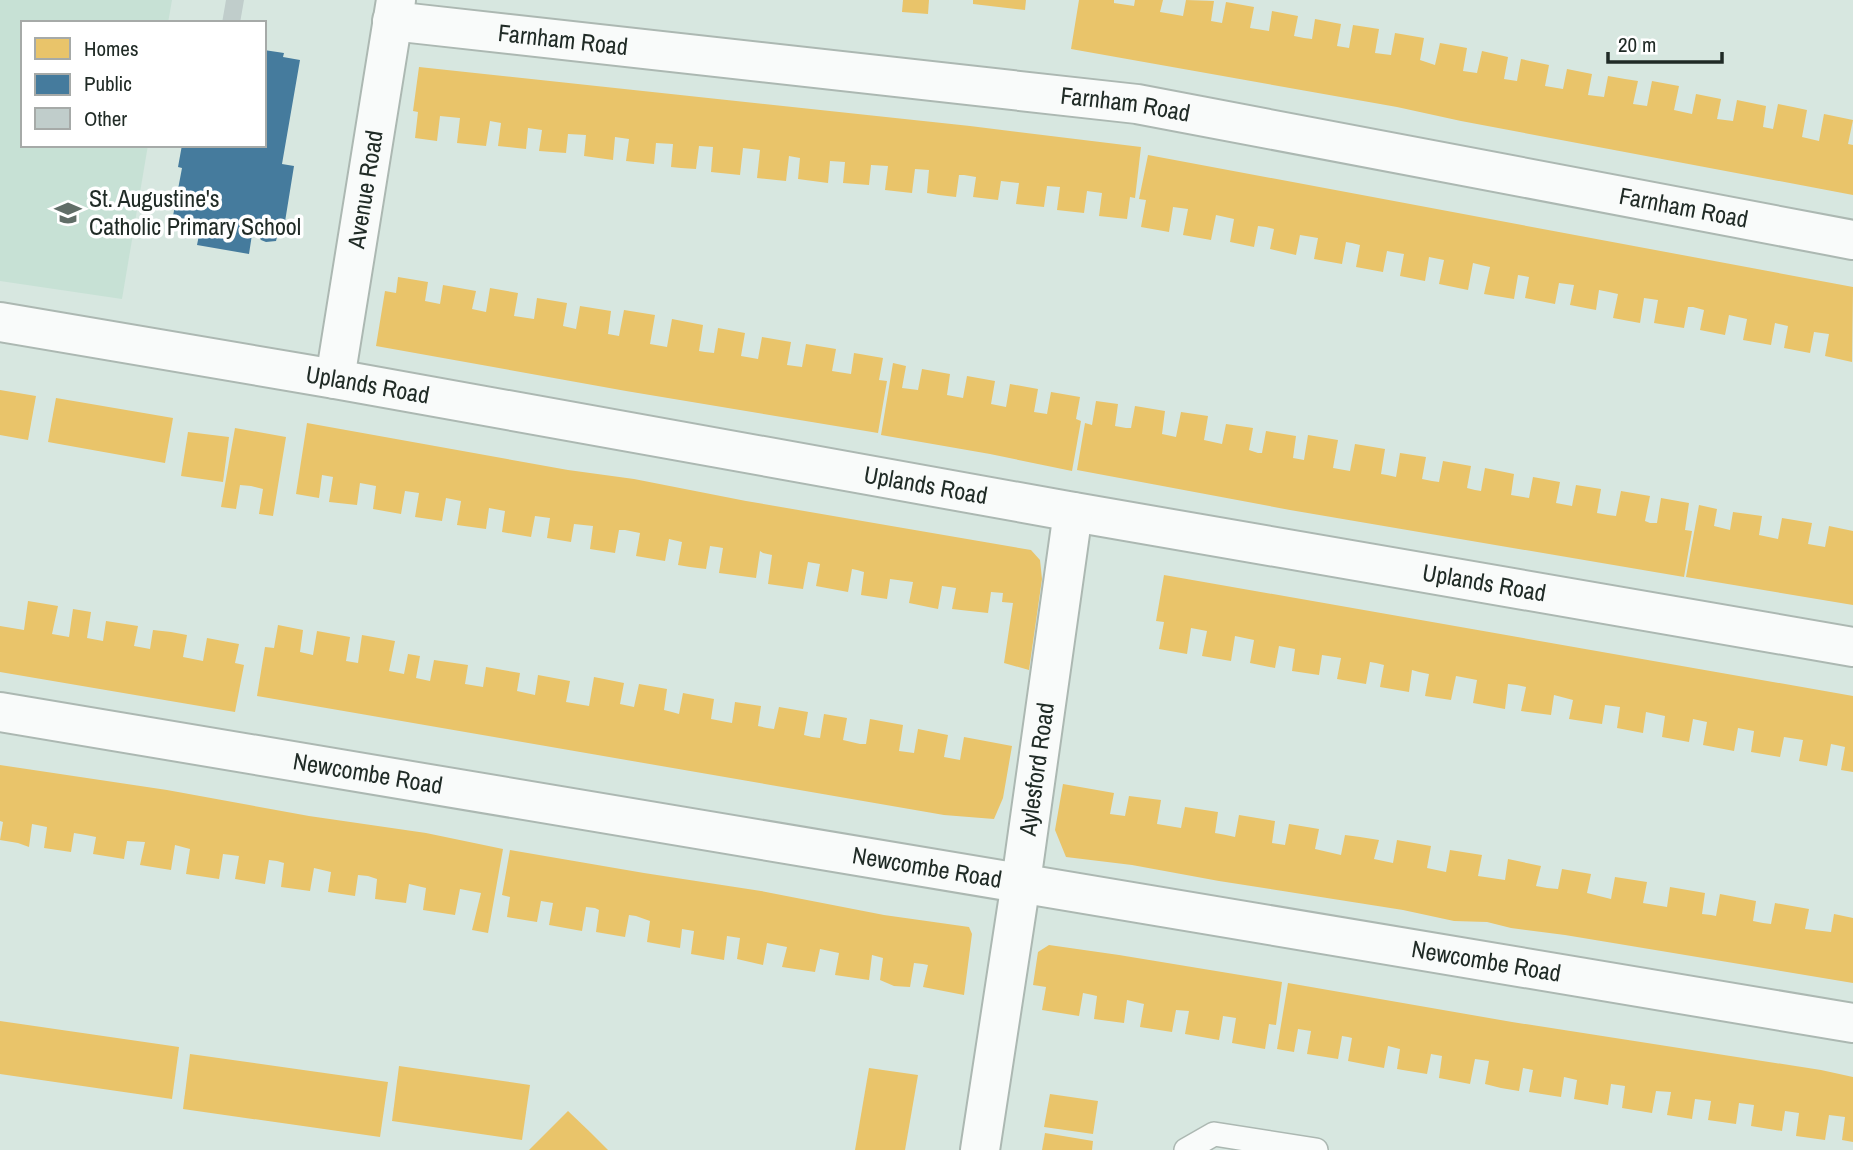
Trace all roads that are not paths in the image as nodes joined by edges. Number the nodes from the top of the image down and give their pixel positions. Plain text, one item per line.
1 (394, 10) edge
2 (1853, 240) edge
3 (0, 322) edge
4 (335, 379) junction
5 (1073, 512) junction
6 (1853, 647) edge
7 (0, 712) edge
8 (1021, 882) junction
9 (1853, 1023) edge
10 (980, 1150) edge
11 (1186, 1150) edge
12 (1316, 1150) edge

1 - 2 street, Farnham Road
1 - 4 street, Avenue Road
3 - 4 street, Uplands Road
4 - 5 street, Uplands Road
5 - 6 street, Uplands Road
5 - 8 street, Aylesford Road
7 - 8 street, Newcombe Road
8 - 9 street, Newcombe Road
8 - 10 street, Aylesford Road
11 - 12 lane

